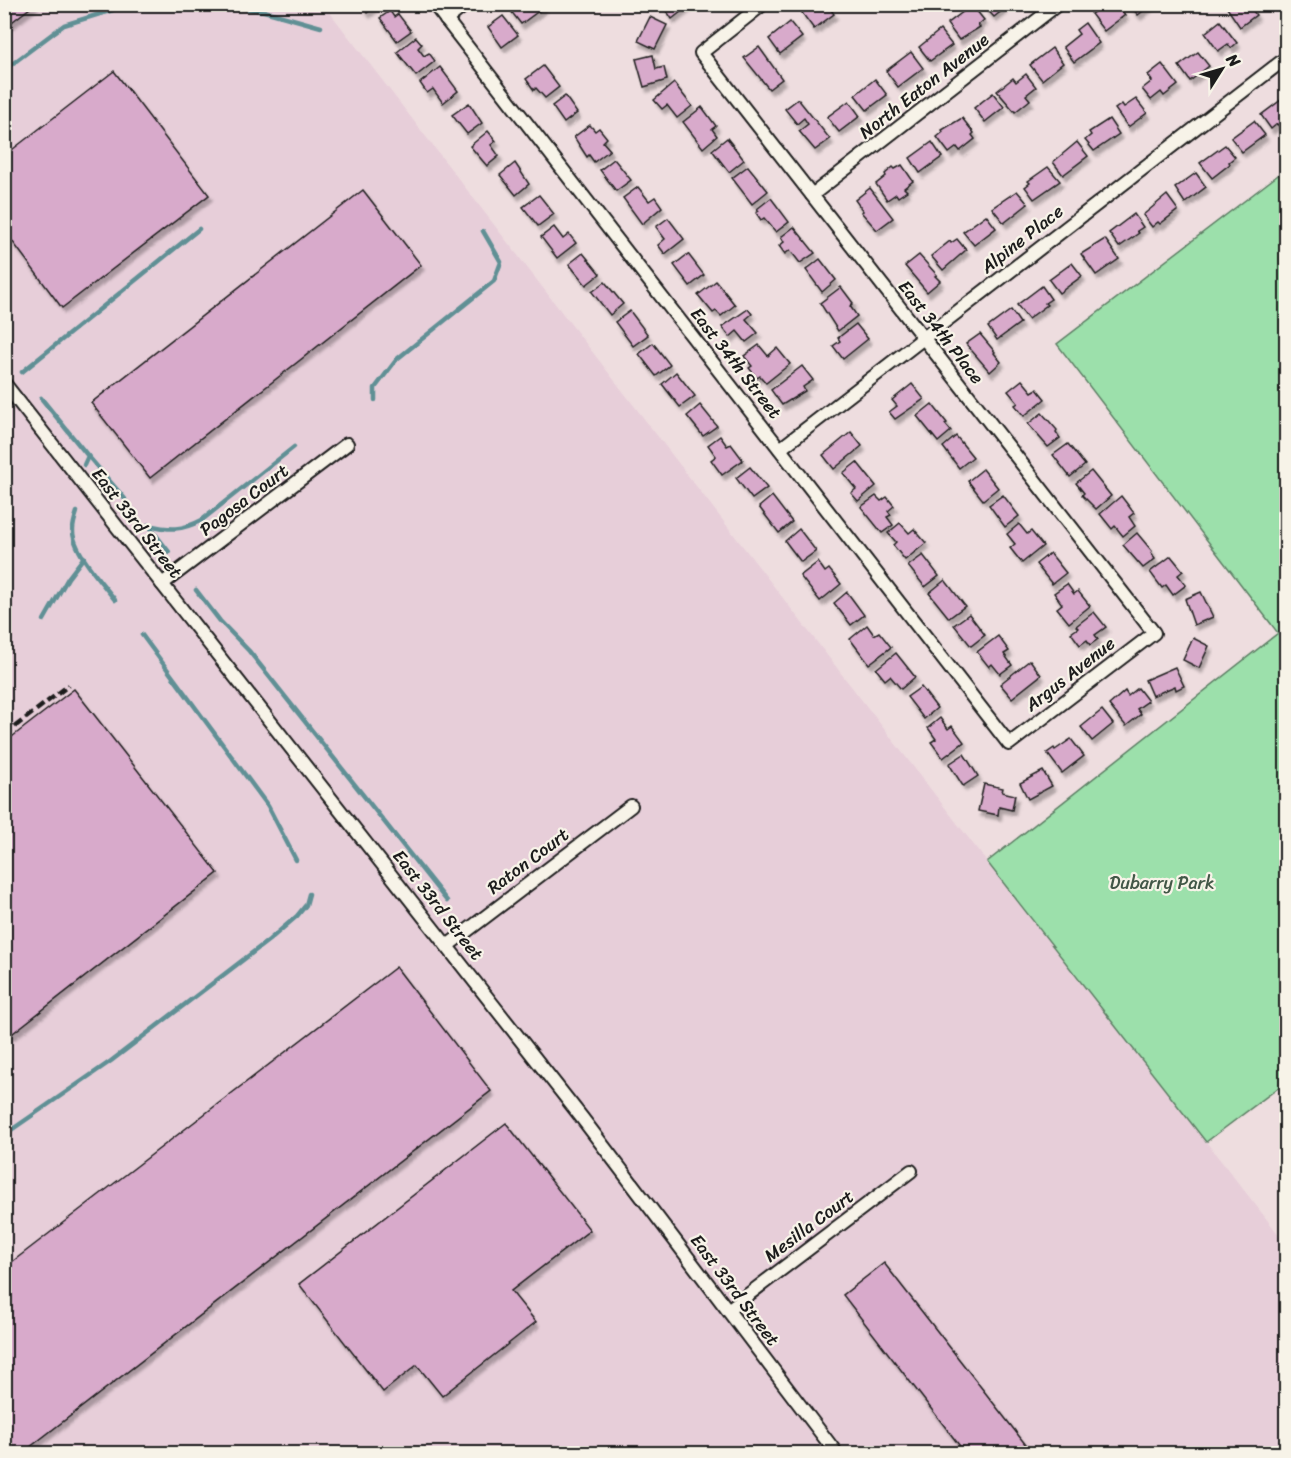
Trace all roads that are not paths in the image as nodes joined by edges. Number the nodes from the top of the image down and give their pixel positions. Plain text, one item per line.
1 (434, 4) edge
2 (466, 4) edge
3 (764, 4) edge
4 (1058, 4) edge
5 (446, 20) junction
6 (1287, 58) edge
7 (812, 195) junction
8 (924, 338) junction
9 (4, 384) edge
10 (347, 444) dead end
11 (780, 449) junction
12 (162, 584) junction
13 (1154, 633) joint
14 (1009, 744) joint
15 (631, 806) dead end
16 (447, 946) junction
17 (911, 1171) dead end
18 (728, 1310) junction
19 (837, 1454) edge

1 - 5 street, East 34th Street
2 - 5 street
3 - 7 street, East 34th Place
4 - 7 street, North Eaton Avenue
5 - 11 street, East 34th Street
6 - 8 street, Alpine Place
7 - 8 street, East 34th Place
8 - 11 street, Alpine Place
8 - 13 street, East 34th Place
9 - 12 street, East 33rd Street
10 - 12 street, Pagosa Court
11 - 14 street, East 34th Street
12 - 16 street, East 33rd Street
13 - 14 street, Argus Avenue
15 - 16 street, Raton Court
16 - 18 street, East 33rd Street
17 - 18 street, Mesilla Court
18 - 19 street, East 33rd Street

